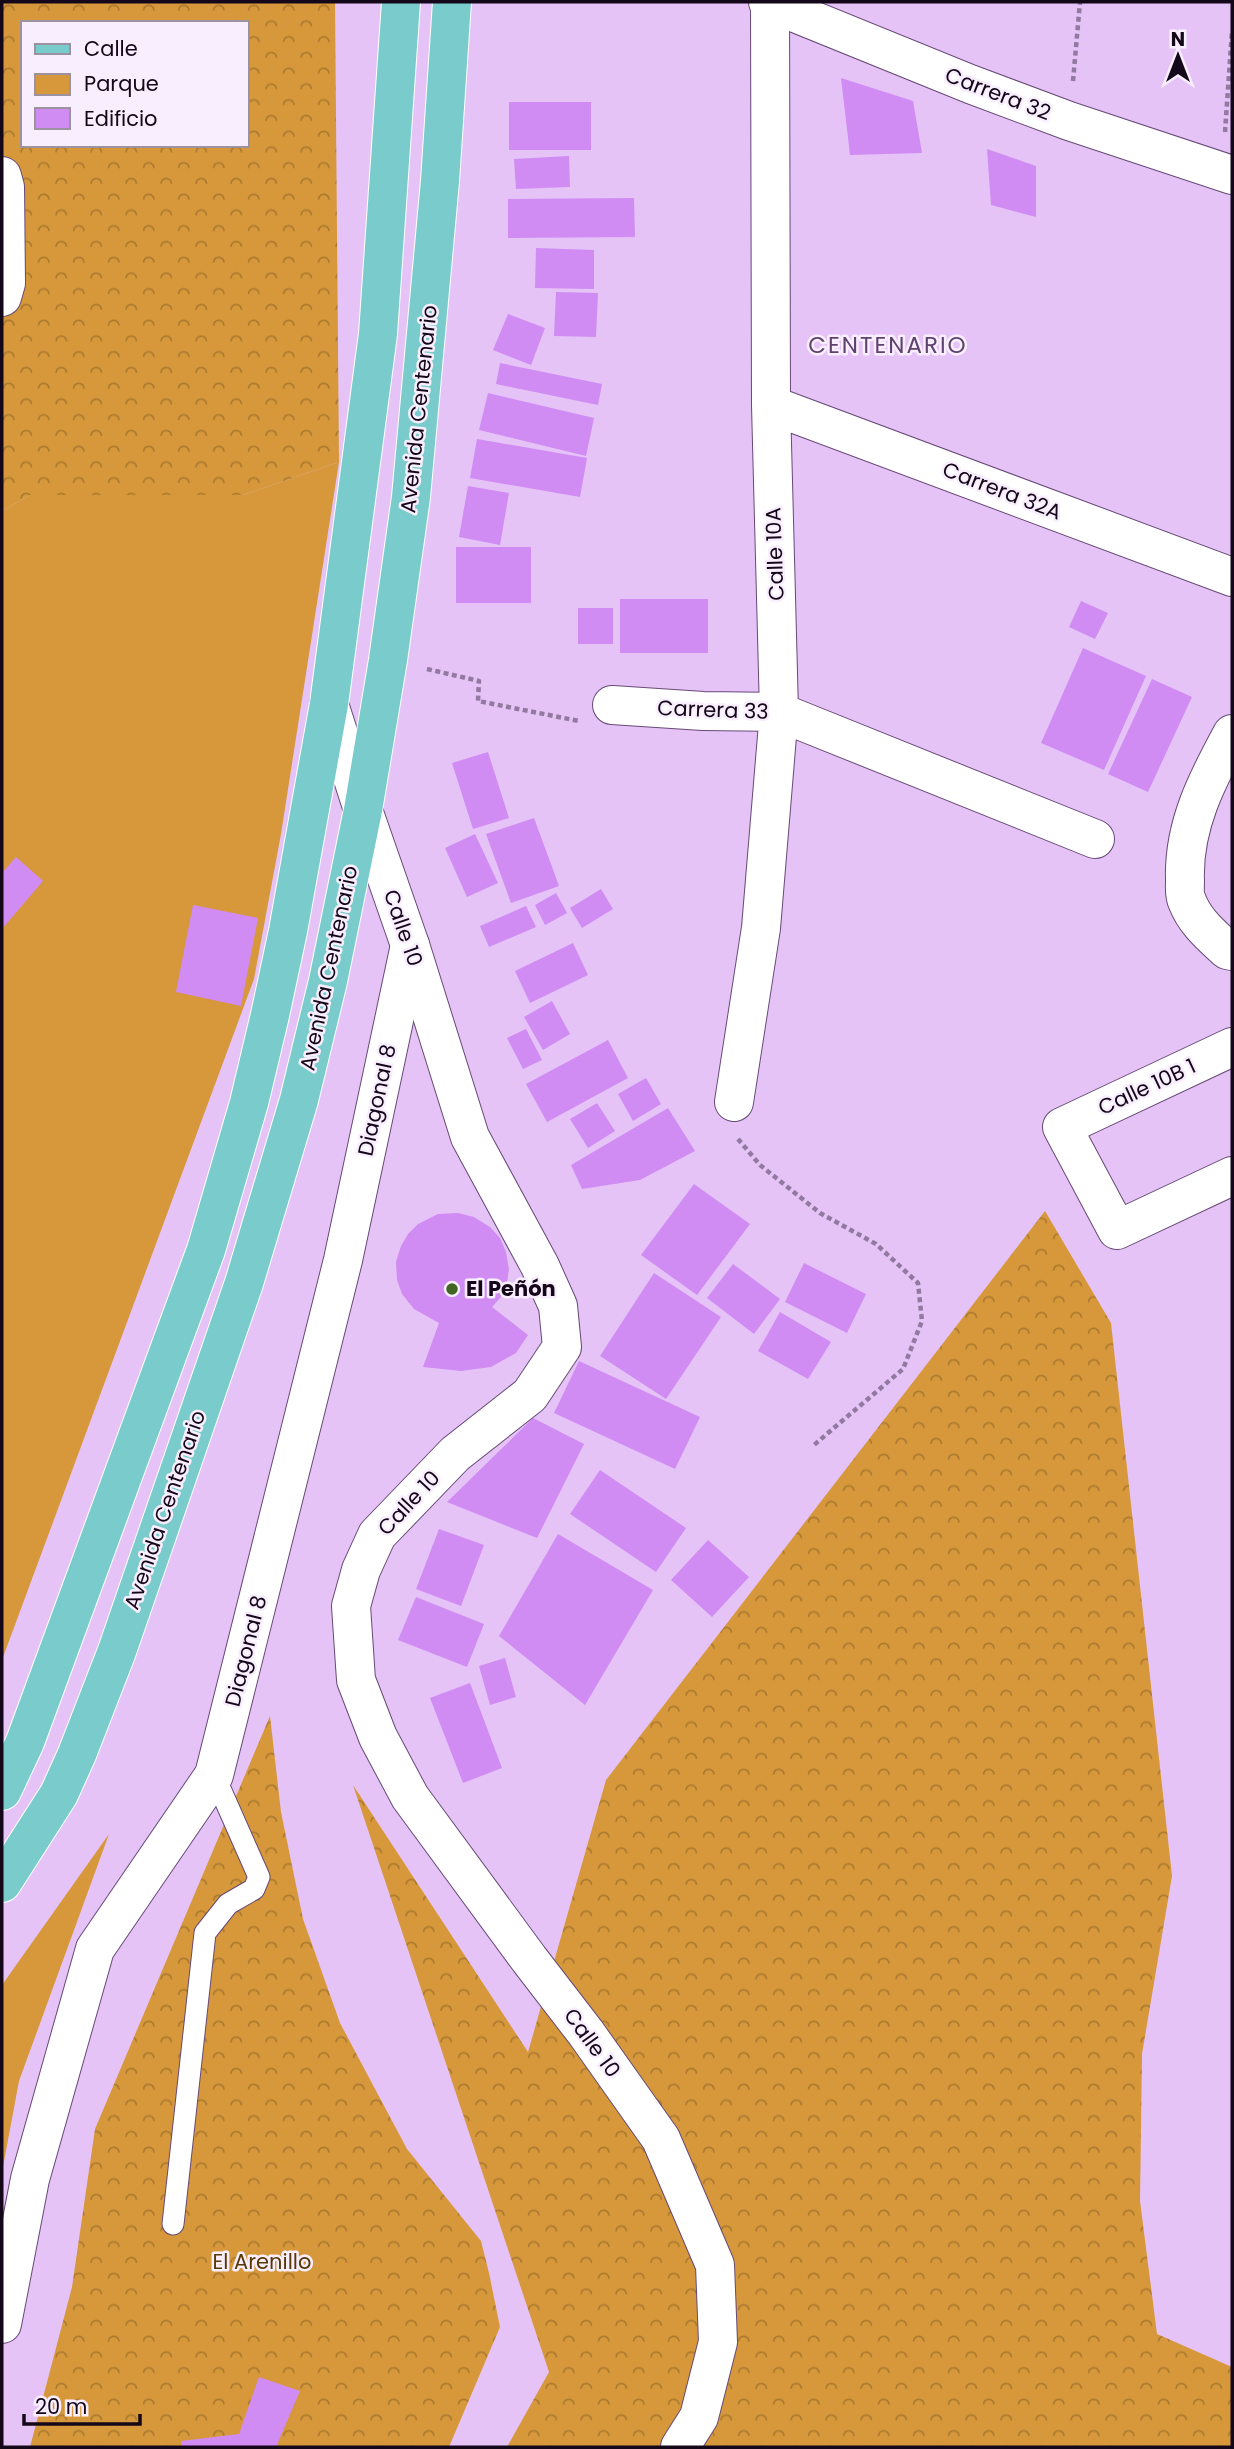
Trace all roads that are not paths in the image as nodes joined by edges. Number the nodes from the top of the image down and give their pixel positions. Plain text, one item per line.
1 (401, 2) edge
2 (452, 2) edge
3 (769, 2) edge
4 (1227, 173) edge
5 (2, 176) edge
6 (2, 297) edge
7 (771, 405) junction
8 (1232, 577) edge
9 (329, 704) junction
10 (612, 705) road end
11 (779, 712) junction
12 (1232, 734) edge
13 (363, 810) junction
14 (1096, 839) dead end
15 (410, 945) junction
16 (1232, 951) edge
17 (1232, 1047) edge
18 (734, 1102) road end
19 (1232, 1176) edge
20 (214, 1775) junction
21 (2, 1791) edge
22 (2, 1882) edge
23 (173, 2224) dead end
24 (2, 2324) edge
25 (680, 2447) edge

1 - 9 main road
2 - 13 main road, Avenida Centenario
3 - 4 street, Carrera 32
3 - 7 street, Calle 10A
5 - 6 street
7 - 8 street, Carrera 32A
7 - 11 street, Calle 10A
9 - 13 street, Calle 10
9 - 21 main road
10 - 11 street, Carrera 33
11 - 14 street, Carrera 33
11 - 18 street, Calle 10A
12 - 16 street
13 - 15 street, Calle 10
13 - 22 main road, Avenida Centenario
15 - 20 street, Diagonal 8
15 - 25 street, Calle 10
17 - 19 street, Calle 10B 1
20 - 23 lane
20 - 24 street, Diagonal 8

